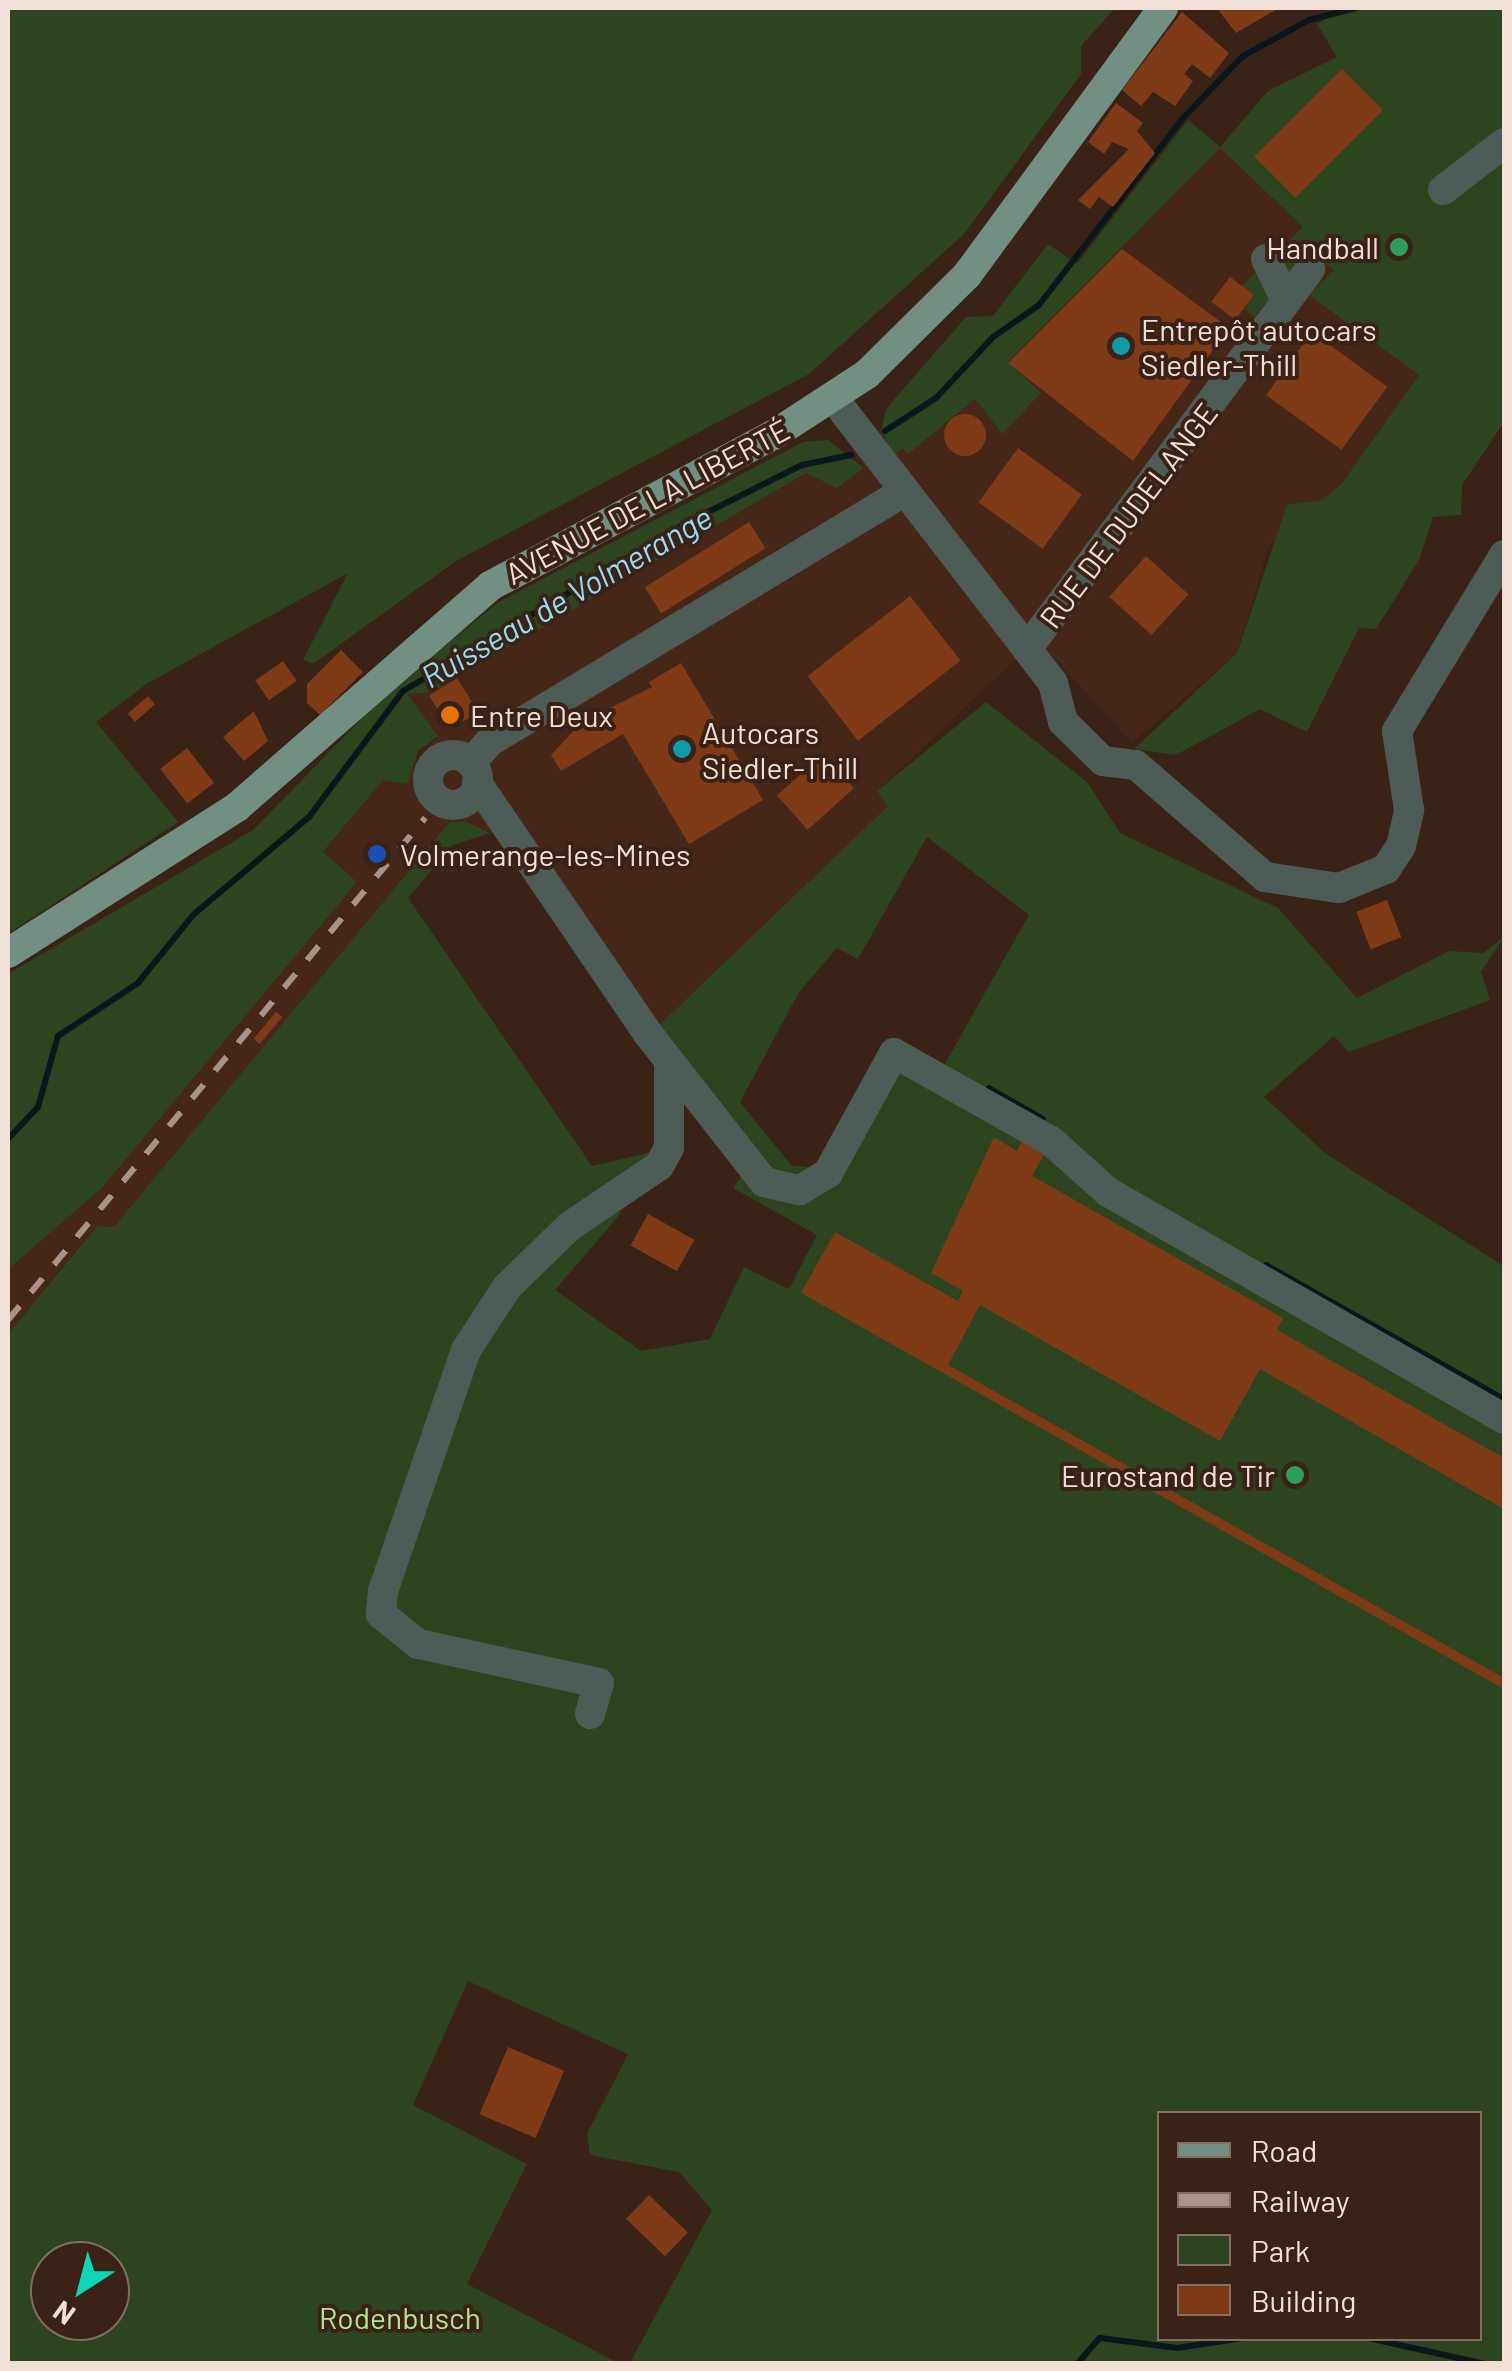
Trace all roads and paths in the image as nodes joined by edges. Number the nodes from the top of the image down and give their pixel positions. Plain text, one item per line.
1 (1163, 8) edge
2 (1504, 143) edge
3 (1443, 190) dead end
4 (1266, 259) dead end
5 (1310, 269) dead end
6 (1286, 301) junction
7 (834, 399) junction
8 (905, 491) junction
9 (1504, 555) edge
10 (1027, 649) junction
11 (8, 953) edge
12 (670, 1062) junction
13 (1504, 1419) edge
14 (590, 1714) dead end

1 - 7 main road, AVENUE DE LA LIBERTÉ
2 - 3 street
4 - 6 street
5 - 6 street, RUE DE DUDELANGE
6 - 10 street, RUE DE DUDELANGE
7 - 8 street, RUE DE DUDELANGE
7 - 11 main road, AVENUE DE LA LIBERTÉ
8 - 10 street, RUE DE DUDELANGE
8 - 12 street
9 - 10 street
12 - 13 street
12 - 14 street

